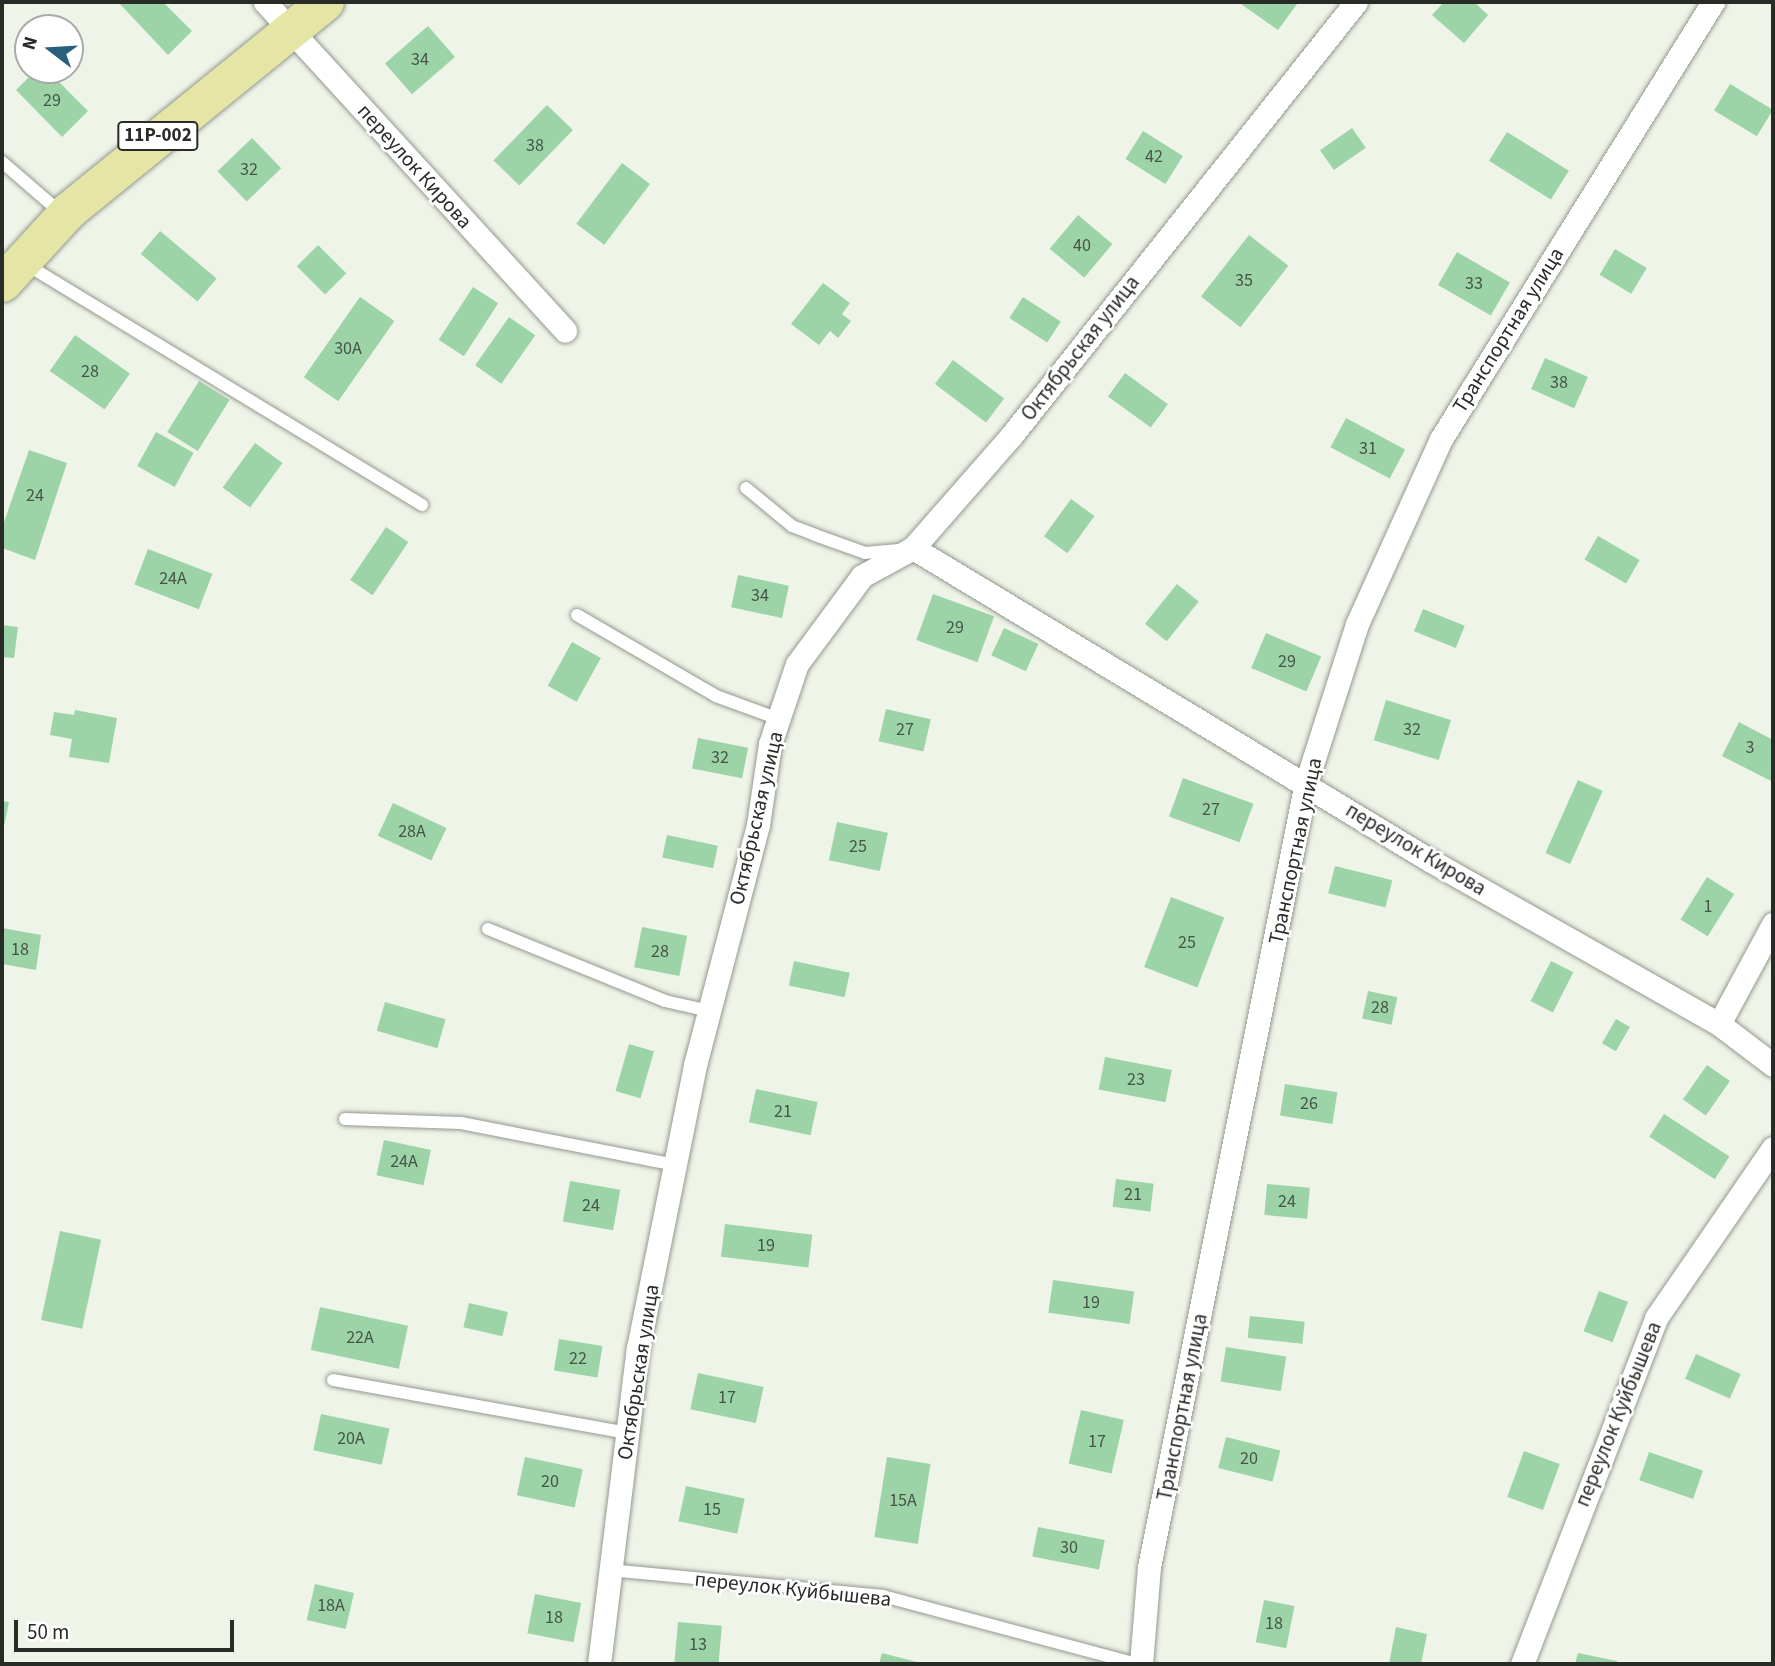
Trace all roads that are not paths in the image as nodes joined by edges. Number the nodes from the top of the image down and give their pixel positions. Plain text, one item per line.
1 (265, 2) edge
2 (325, 2) edge
3 (1356, 2) edge
4 (1713, 2) edge
5 (291, 27) junction
6 (2, 162) edge
7 (64, 215) junction
8 (11, 272) edge
9 (565, 331) dead end
10 (746, 488) dead end
11 (422, 505) dead end
12 (913, 548) junction
13 (577, 615) dead end
14 (779, 719) junction
15 (1306, 783) junction
16 (1773, 924) edge
17 (488, 929) dead end
18 (709, 1011) junction
19 (1719, 1024) junction
20 (1773, 1065) edge
21 (345, 1119) dead end
22 (1773, 1148) edge
23 (675, 1165) junction
24 (333, 1380) dead end
25 (627, 1433) junction
26 (610, 1570) junction
27 (599, 1664) edge
28 (1139, 1664) edge
29 (1522, 1664) edge

1 - 5 street, переулок Кирова
2 - 5 main road, 11Р-002
3 - 12 street, Октябрьская улица
4 - 15 street, Транспортная улица
5 - 7 main road, 11Р-002
5 - 9 street, переулок Кирова
6 - 7 lane
7 - 8 main road, 11Р-002
8 - 11 lane
10 - 12 lane
12 - 14 street, Октябрьская улица
12 - 15 street, переулок Кирова
13 - 14 lane
14 - 18 street, Октябрьская улица
15 - 19 street, переулок Кирова
15 - 28 street, Транспортная улица
16 - 19 street
17 - 18 lane
18 - 23 street, Октябрьская улица
19 - 20 street, переулок Кирова
21 - 23 lane
22 - 29 street, переулок Куйбышева
23 - 25 street, Октябрьская улица
24 - 25 lane
25 - 26 street, Октябрьская улица
26 - 27 street, Октябрьская улица
26 - 28 lane, переулок Куйбышева

